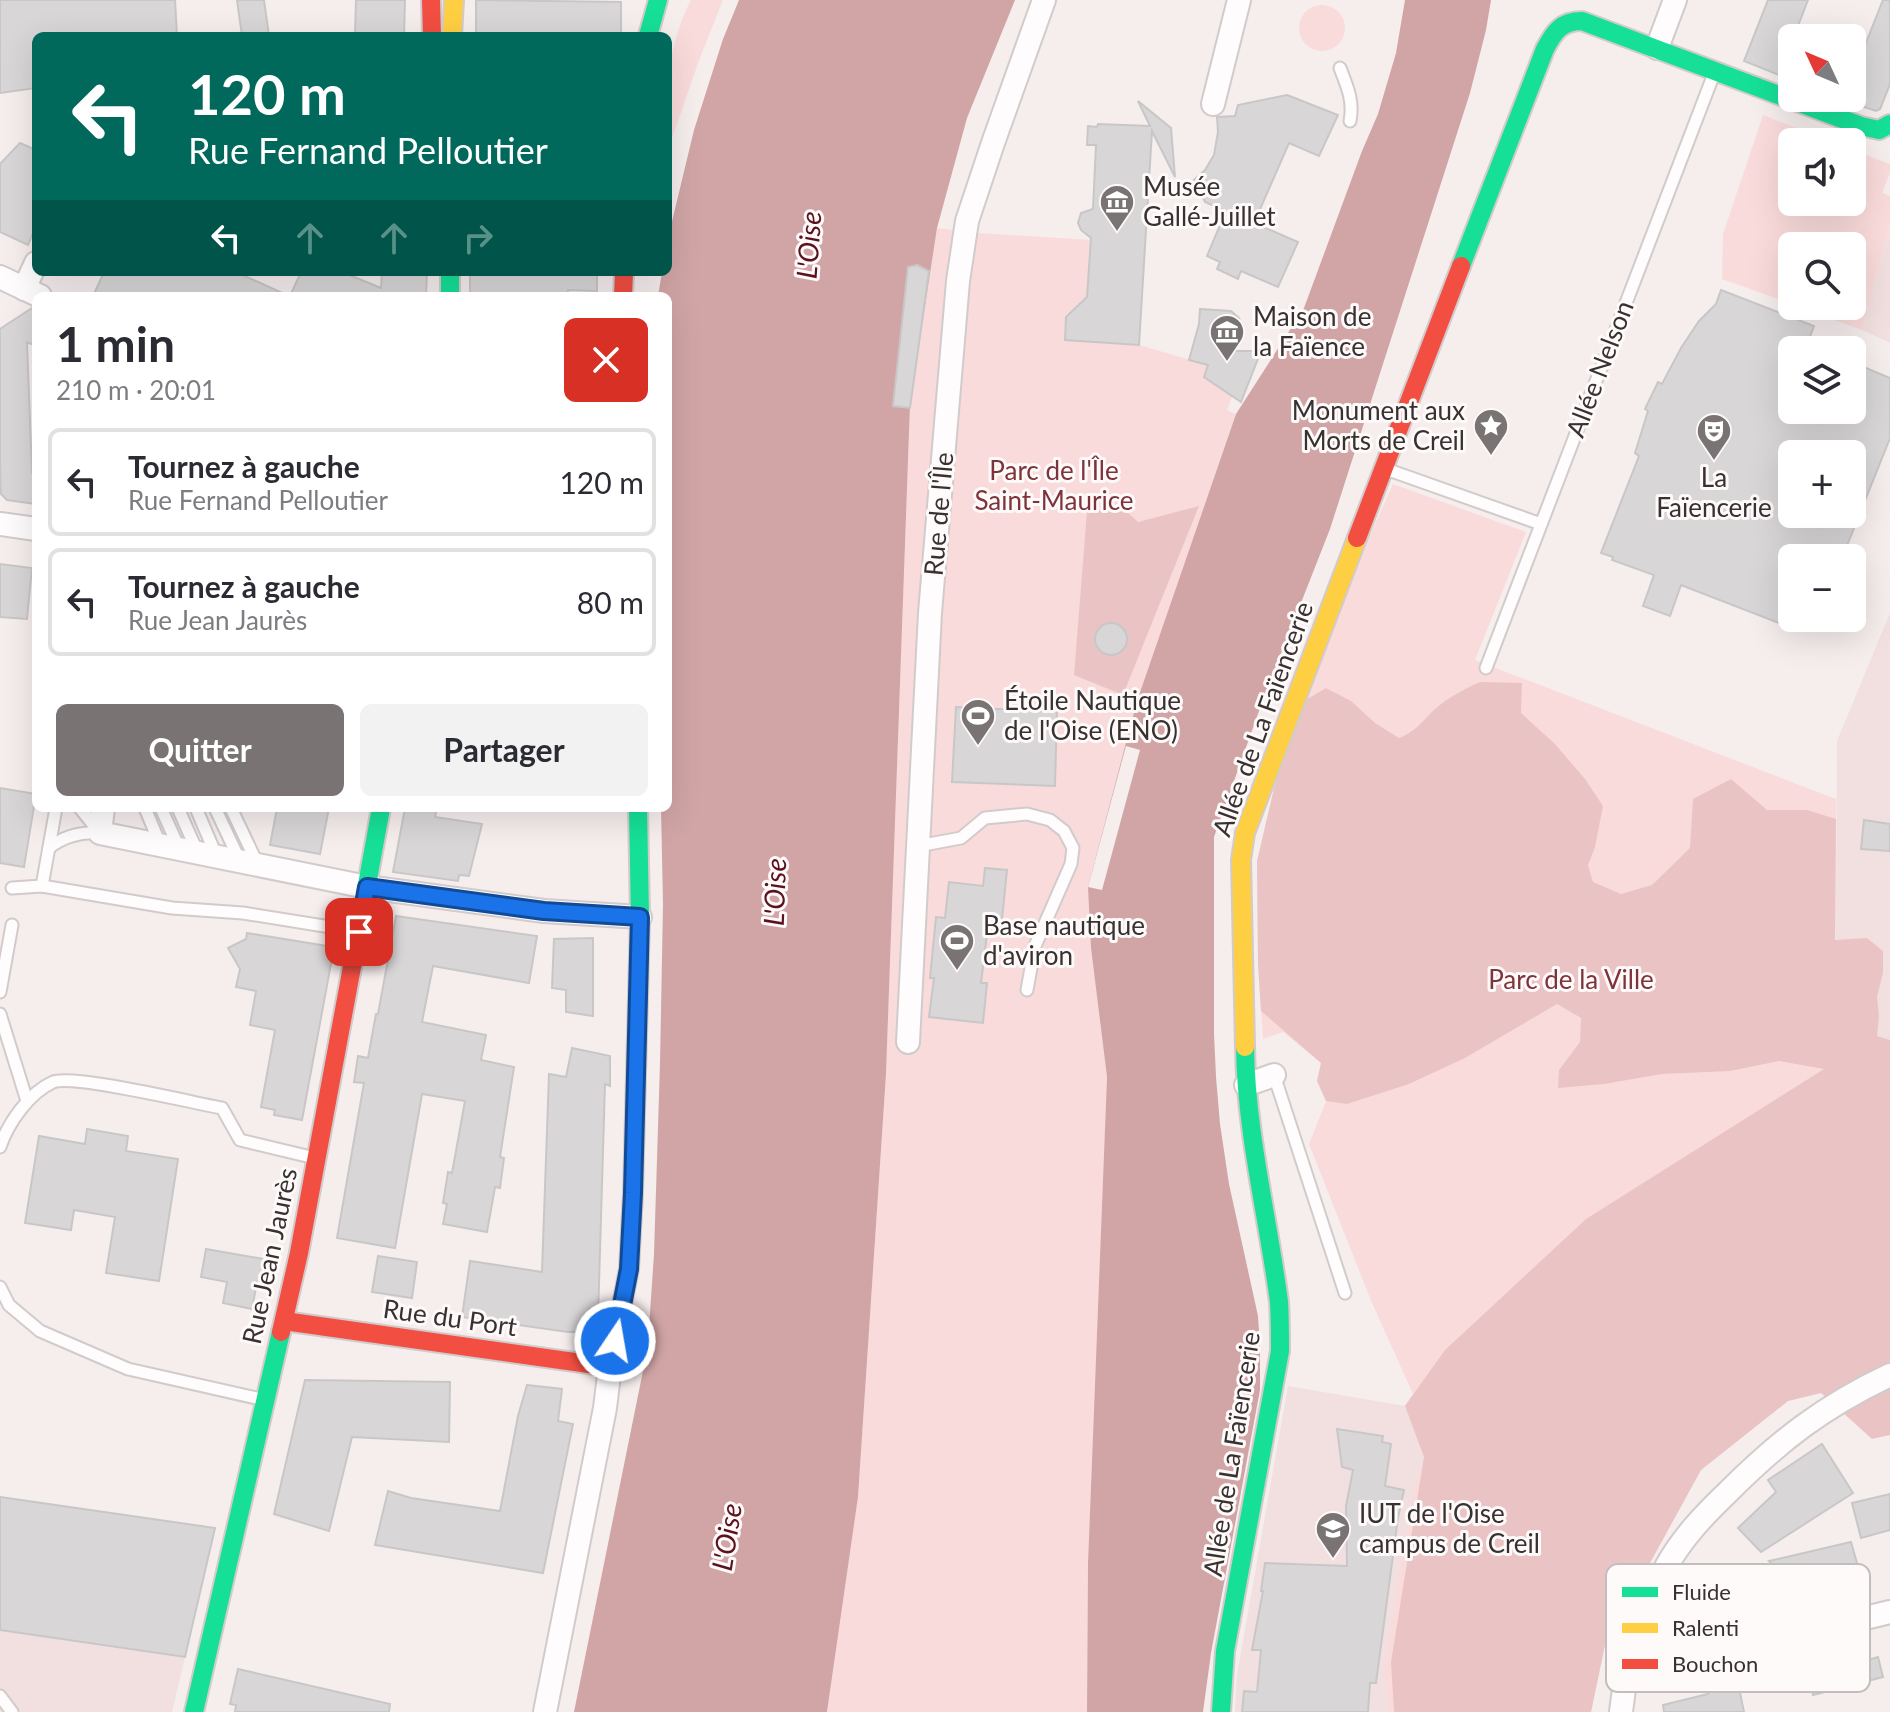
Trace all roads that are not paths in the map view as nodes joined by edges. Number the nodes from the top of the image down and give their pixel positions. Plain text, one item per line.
1 (431, 0) edge
2 (454, 0) edge
3 (658, 0) edge
4 (1044, 0) edge
5 (1239, 0) edge
6 (1675, 0) edge
7 (432, 32) edge
8 (452, 32) edge
9 (649, 32) edge
10 (1657, 48) junction
11 (1340, 68) dead end
12 (1715, 71) junction
13 (1213, 104) dead end
14 (1350, 121) dead end
15 (1890, 124) edge
16 (0, 277) edge
17 (32, 292) edge
18 (1383, 468) junction
19 (0, 524) edge
20 (1541, 524) junction
21 (32, 528) edge
22 (1486, 668) dead end
23 (55, 812) edge
24 (83, 812) edge
25 (103, 812) edge
26 (149, 812) edge
27 (164, 812) edge
28 (179, 812) edge
29 (195, 812) edge
30 (217, 812) edge
31 (232, 812) edge
32 (380, 812) edge
33 (638, 812) edge
34 (100, 833) junction
35 (918, 846) junction
36 (49, 848) junction
37 (188, 851) junction
38 (249, 863) junction
39 (42, 886) junction
40 (367, 887) junction
41 (12, 888) dead end
42 (640, 917) junction
43 (12, 925) dead end
44 (359, 932) junction
45 (1027, 990) dead end
46 (0, 992) edge
47 (0, 1014) edge
48 (908, 1042) dead end
49 (1274, 1075) joint
50 (1246, 1085) junction
51 (27, 1101) junction
52 (0, 1147) edge
53 (317, 1158) junction
54 (0, 1287) edge
55 (1345, 1293) dead end
56 (284, 1321) junction
57 (610, 1367) junction
58 (1890, 1375) edge
59 (265, 1400) junction
60 (1668, 1564) edge
61 (1890, 1612) edge
62 (1870, 1617) edge
63 (1625, 1692) edge
64 (0, 1696) edge
65 (12, 1712) edge
66 (194, 1712) edge
67 (545, 1712) edge
68 (1221, 1712) edge
69 (1621, 1712) edge

1 - 7 street
2 - 8 street
3 - 9 street
4 - 35 street, Rue de l'Île
5 - 13 street
6 - 10 street
10 - 12 street, Allée de La Faïencerie
10 - 18 street, Allée de La Faïencerie
11 - 14 lane
12 - 15 street, Allée de La Faïencerie
12 - 20 lane, Allée Nelson
16 - 17 street
18 - 20 lane
18 - 50 street, Allée de La Faïencerie
19 - 21 street
20 - 22 lane, Allée Nelson
23 - 36 lane
24 - 34 lane
25 - 34 street
26 - 37 lane
27 - 37 lane
28 - 37 lane
29 - 37 lane
30 - 38 lane
31 - 38 lane
32 - 40 street, Rue Jean Jaurès
33 - 42 street
34 - 36 lane
34 - 37 street
35 - 45 lane
35 - 48 street, Rue de l'Île
36 - 39 lane
37 - 38 street
38 - 40 street
39 - 41 lane
39 - 44 lane
40 - 42 street
40 - 44 street, Rue Jean Jaurès
42 - 57 street
43 - 46 lane
44 - 53 street, Rue Jean Jaurès
47 - 51 lane
49 - 50 street
49 - 55 lane
50 - 68 street, Allée de La Faïencerie
51 - 52 lane
51 - 53 lane
53 - 56 street, Rue Jean Jaurès
54 - 59 lane
56 - 57 street, Rue du Port
56 - 59 street, Rue Jean Jaurès
57 - 67 street
58 - 60 street
59 - 66 street, Rue Jean Jaurès
61 - 62 street
63 - 69 street
64 - 65 lane

